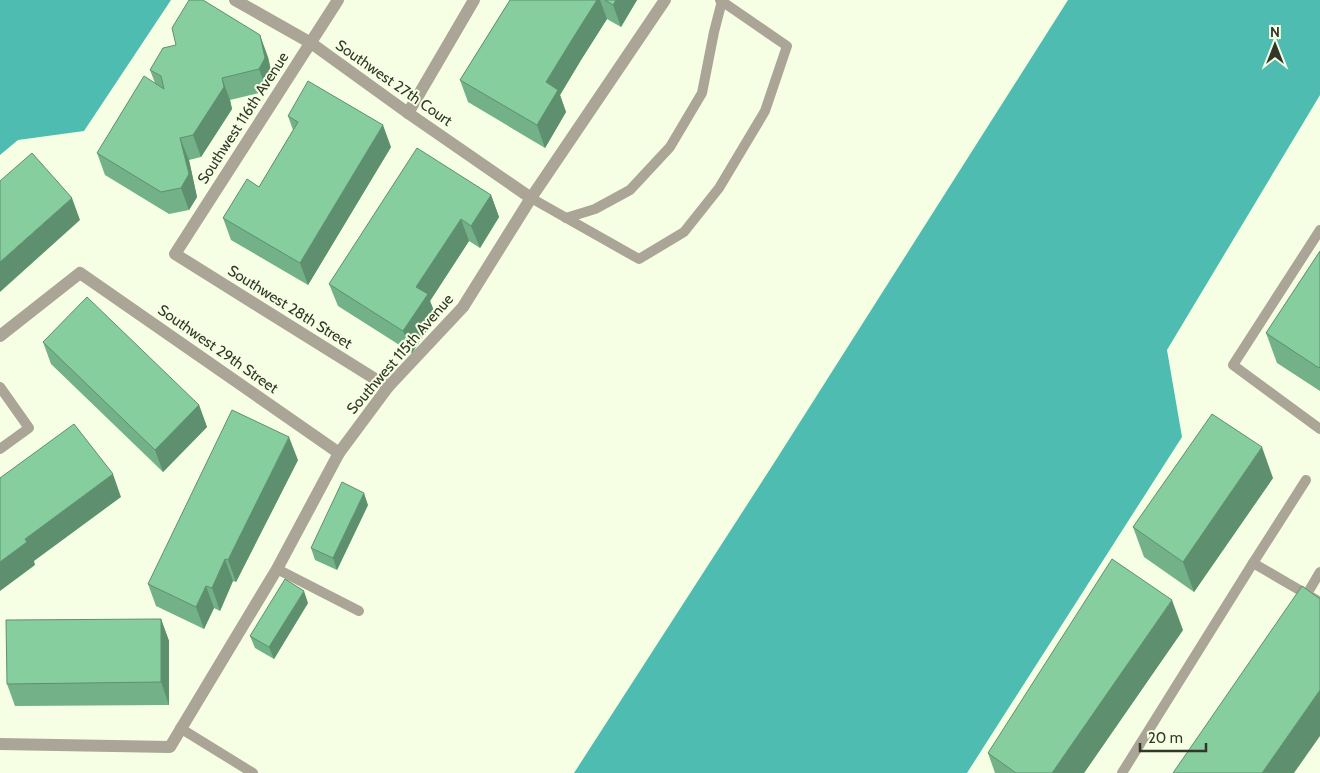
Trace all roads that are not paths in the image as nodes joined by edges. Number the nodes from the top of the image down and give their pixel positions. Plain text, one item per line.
1 (235, 0) edge
2 (338, 0) edge
3 (474, 0) edge
4 (665, 0) edge
5 (721, 1) edge
6 (311, 43) junction
7 (408, 113) junction
8 (531, 198) junction
9 (566, 218) junction
10 (1320, 230) edge
11 (175, 254) joint
12 (0, 336) edge
13 (0, 387) edge
14 (388, 387) junction
15 (1320, 429) edge
16 (0, 449) edge
17 (338, 453) junction
18 (1306, 480) dead end
19 (1254, 563) junction
20 (277, 569) junction
21 (1320, 572) edge
22 (1307, 594) junction
23 (1320, 602) edge
24 (1296, 610) edge
25 (359, 611) dead end
26 (180, 728) junction
27 (0, 744) edge
28 (253, 773) edge
29 (1122, 773) edge

1 - 6 street, Southwest 27th Court
2 - 6 street, Southwest 116th Avenue
3 - 7 street
4 - 8 street, Southwest 115th Avenue
5 - 9 lane
5 - 9 lane
6 - 7 street, Southwest 27th Court
6 - 11 street, Southwest 116th Avenue
7 - 8 street, Southwest 27th Court
8 - 9 lane
8 - 14 street, Southwest 115th Avenue
10 - 15 lane
11 - 14 street, Southwest 28th Street
12 - 17 street, Southwest 29th Street
13 - 16 lane
14 - 17 street, Southwest 115th Avenue
17 - 20 street, Southwest 115th Avenue
18 - 19 lane
19 - 22 lane
19 - 29 lane
20 - 25 lane
20 - 26 street, Southwest 115th Avenue
21 - 22 lane
22 - 23 lane
22 - 24 lane
26 - 27 street, Southwest 115th Avenue
26 - 28 lane

